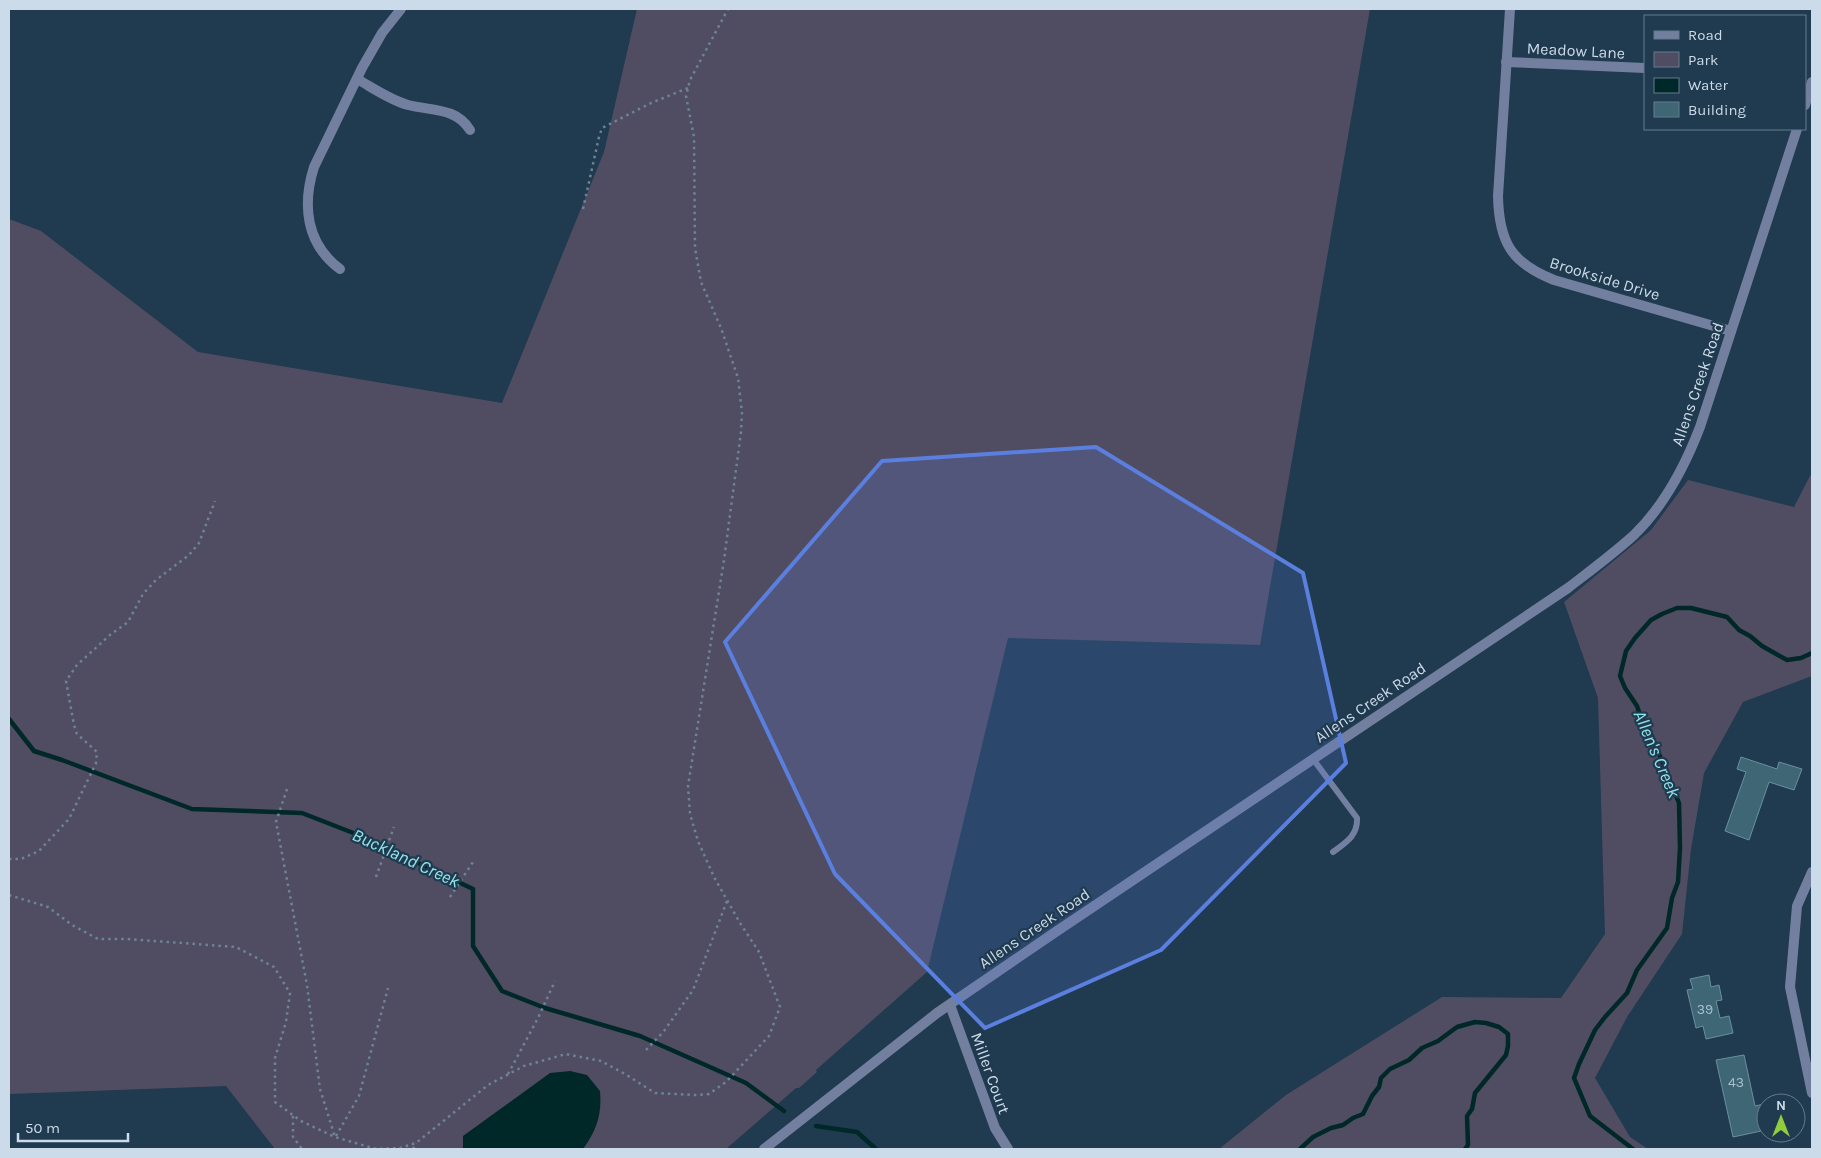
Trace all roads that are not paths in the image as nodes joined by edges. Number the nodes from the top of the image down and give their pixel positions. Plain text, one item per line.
1 (401, 9) edge
2 (1510, 9) edge
3 (1506, 62) junction
4 (1644, 68) edge
5 (357, 79) junction
6 (1812, 82) edge
7 (1806, 102) edge
8 (470, 130) dead end
9 (1797, 130) edge
10 (340, 269) dead end
11 (1731, 331) junction
12 (1313, 759) junction
13 (1333, 852) dead end
14 (1812, 872) edge
15 (950, 1005) junction
16 (1812, 1093) edge
17 (764, 1149) edge
18 (1008, 1149) edge

1 - 5 street
2 - 3 street, Brookside Drive
3 - 4 street, Meadow Lane
3 - 11 street, Brookside Drive
5 - 8 street
5 - 10 street
6 - 7 street
9 - 11 street, Allens Creek Road
11 - 12 street, Allens Creek Road
12 - 13 lane
12 - 15 street, Allens Creek Road
14 - 16 street
15 - 17 street, Allens Creek Road
15 - 18 street, Miller Court

